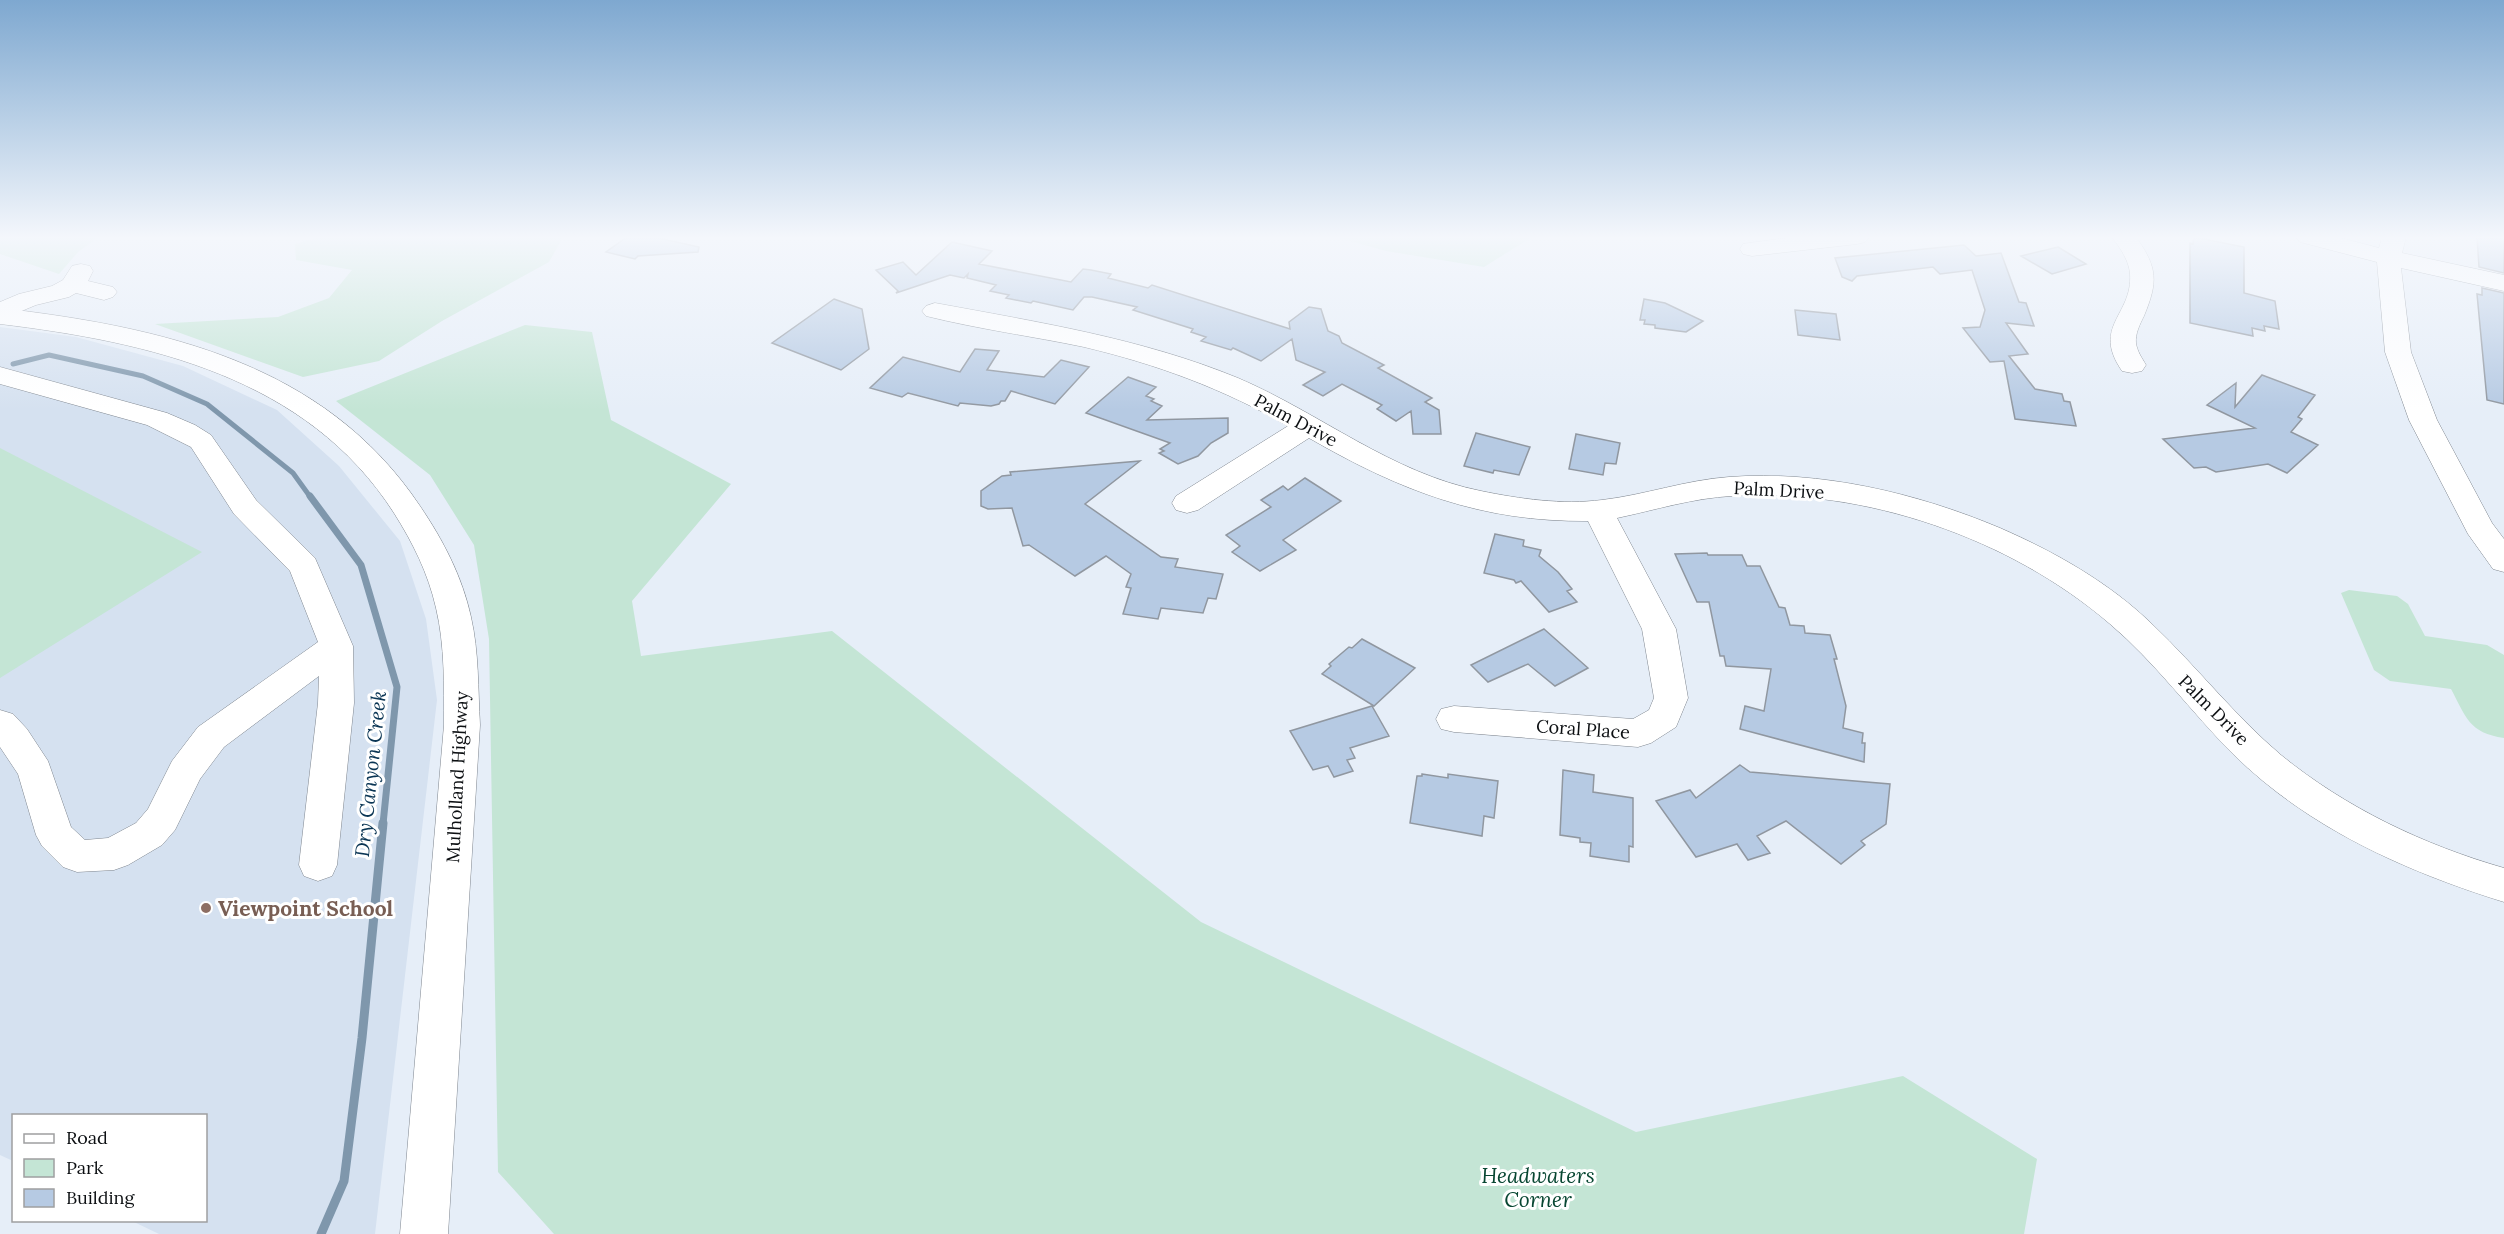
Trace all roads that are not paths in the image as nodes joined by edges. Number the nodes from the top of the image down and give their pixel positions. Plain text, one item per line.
1 (48, 295) edge
2 (2140, 295) edge
3 (2391, 295) edge
4 (935, 311) dead end
5 (0, 314) edge
6 (2132, 365) dead end
7 (0, 375) edge
8 (1309, 426) junction
9 (1187, 502) dead end
10 (1598, 511) junction
11 (2504, 561) edge
12 (336, 646) junction
13 (1454, 719) dead end
14 (0, 724) edge
15 (318, 864) dead end
16 (2504, 885) edge
17 (424, 1234) edge

1 - 5 street
2 - 6 street
3 - 11 street
4 - 8 street, Palm Drive
5 - 17 street, Mulholland Highway
7 - 12 street
8 - 9 street
8 - 10 street, Palm Drive
10 - 13 street, Coral Place
10 - 16 street, Palm Drive
12 - 14 street
12 - 15 street

